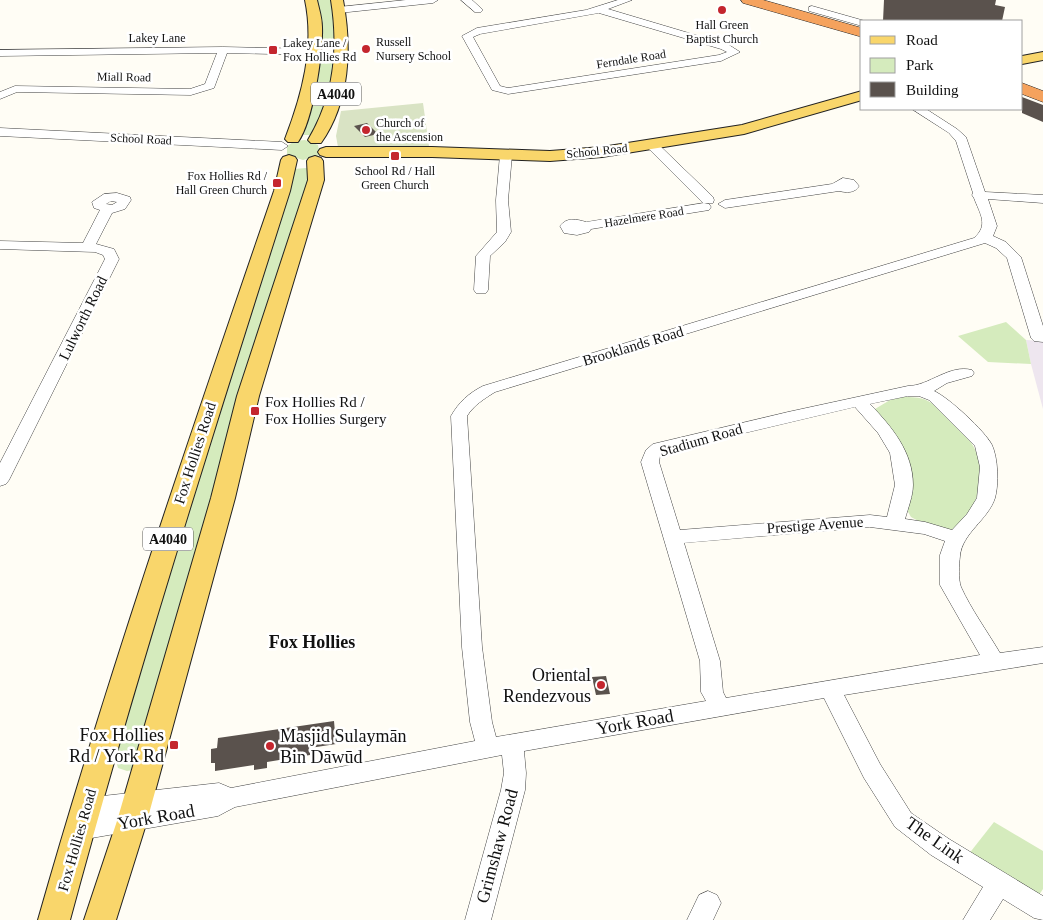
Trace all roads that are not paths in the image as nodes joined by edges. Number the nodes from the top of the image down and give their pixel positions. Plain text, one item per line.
1 (311, 0) edge
2 (433, 0) edge
3 (466, 0) edge
4 (627, 0) edge
5 (748, 0) edge
6 (819, 0) edge
7 (338, 5) edge
8 (478, 10) dead end
9 (600, 10) junction
10 (806, 12) junction
11 (860, 23) edge
12 (860, 32) edge
13 (223, 50) junction
14 (341, 51) junction
15 (315, 52) junction
16 (0, 53) edge
17 (1043, 56) edge
18 (1023, 60) edge
19 (1023, 88) edge
20 (0, 96) edge
21 (860, 97) edge
22 (1043, 97) edge
23 (920, 110) edge
24 (0, 132) edge
25 (652, 145) junction
26 (288, 148) junction
27 (319, 151) junction
28 (506, 155) junction
29 (840, 187) dead end
30 (978, 195) junction
31 (1043, 199) edge
32 (706, 203) junction
33 (107, 209) dead end
34 (584, 226) dead end
35 (984, 237) junction
36 (0, 245) edge
37 (88, 247) junction
38 (481, 290) dead end
39 (1017, 325) dead end
40 (966, 373) dead end
41 (921, 391) junction
42 (860, 402) junction
43 (0, 480) edge
44 (895, 523) junction
45 (672, 537) junction
46 (956, 538) junction
47 (1043, 655) edge
48 (994, 661) junction
49 (830, 688) junction
50 (720, 707) junction
51 (512, 743) junction
52 (488, 747) junction
53 (134, 812) junction
54 (83, 818) junction
55 (1000, 882) junction
56 (1043, 910) edge
57 (54, 920) edge
58 (100, 920) edge
59 (478, 920) edge
60 (976, 920) edge

1 - 15 main road, Fox Hollies Road / A4040
2 - 7 street
3 - 8 street
4 - 9 street
5 - 10 highway
6 - 10 street
7 - 14 main road, A4040
9 - 9 street, Ferndale Road
10 - 11 street
10 - 12 highway
13 - 15 street, Lakey Lane
13 - 16 street, Lakey Lane
13 - 20 street, Miall Road
14 - 15 main road
14 - 27 main road, A4040
15 - 26 main road, Fox Hollies Road / A4040
17 - 18 main road
19 - 22 highway
21 - 25 main road, School Road
23 - 30 street
24 - 26 street, School Road
25 - 28 main road, School Road
25 - 32 street
26 - 27 main road
26 - 27 main road
26 - 54 main road, Fox Hollies Road / A4040
27 - 28 main road, School Road
27 - 53 main road, A4040
28 - 38 street
29 - 32 street, Hazelmere Road
30 - 31 street
30 - 35 street
32 - 34 street, Hazelmere Road
33 - 37 street
35 - 39 street
35 - 52 street, Brooklands Road
36 - 37 street, Lulworth Road
37 - 43 street, Lulworth Road
40 - 41 street, Stadium Road
41 - 42 street, Stadium Road
41 - 46 street
42 - 44 street
42 - 45 street, Stadium Road
44 - 45 street, Prestige Avenue
44 - 46 street, Prestige Avenue
45 - 50 street, Stadium Road
46 - 48 street
47 - 48 street, York Road
48 - 49 street, York Road
49 - 50 street, York Road
49 - 55 street, The Link
50 - 51 street, York Road
51 - 52 street, York Road
51 - 59 street, Grimshaw Road
52 - 53 street, York Road
53 - 54 street, York Road
53 - 58 main road, A4040
54 - 57 main road, Fox Hollies Road / A4040
55 - 56 street, The Link
55 - 60 street

